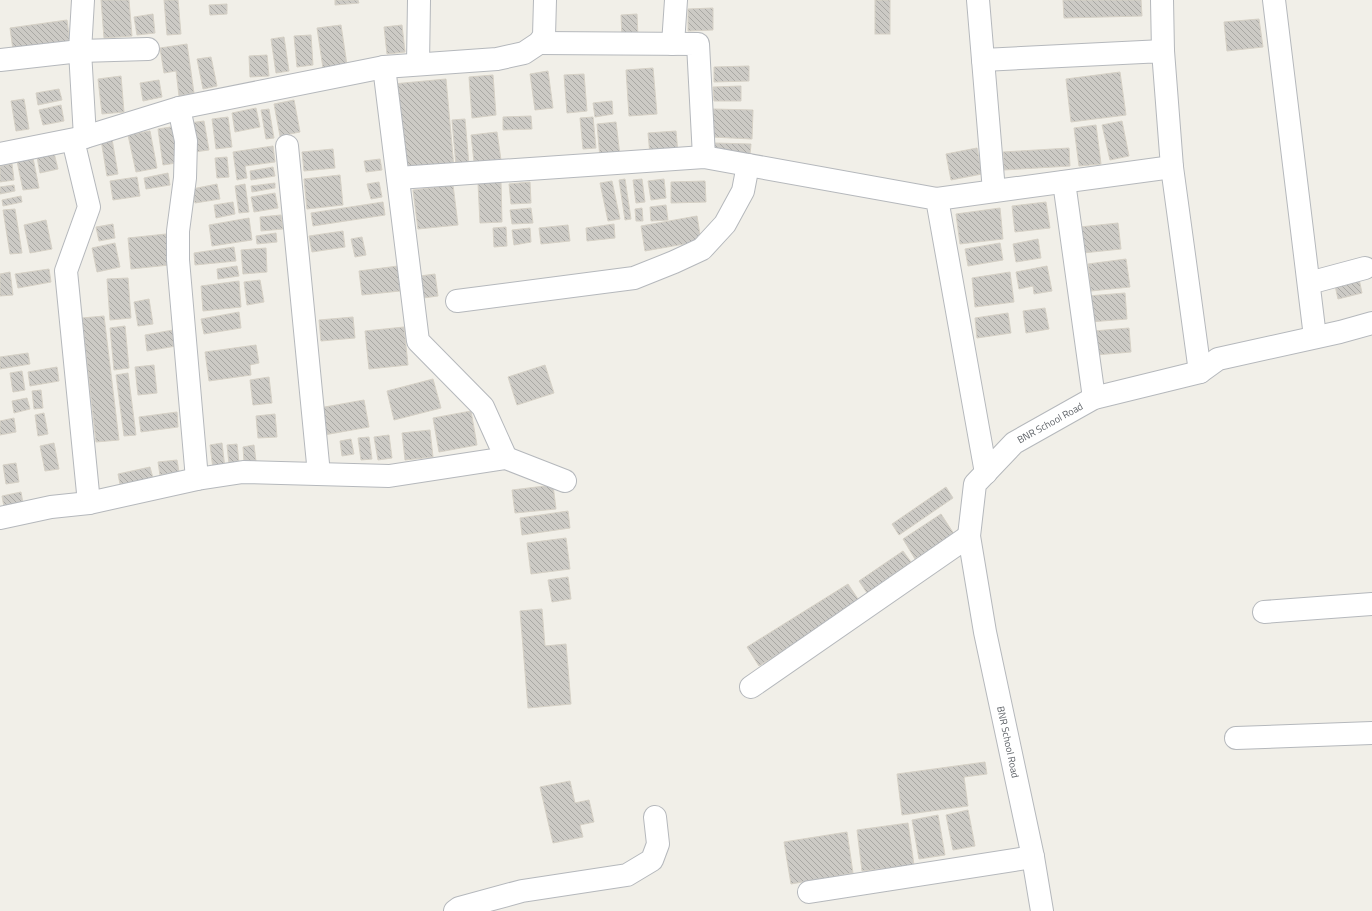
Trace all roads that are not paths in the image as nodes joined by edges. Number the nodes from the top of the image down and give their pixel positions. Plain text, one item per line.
1 (82, 0) edge
2 (418, 0) edge
3 (545, 0) edge
4 (676, 0) edge
5 (978, 0) edge
6 (1162, 0) edge
7 (1274, 0) edge
8 (539, 43) junction
9 (673, 44) junction
10 (148, 49) dead end
11 (80, 50) junction
12 (1163, 50) junction
13 (0, 60) edge
14 (983, 60) junction
15 (418, 64) junction
16 (384, 66) junction
17 (179, 108) junction
18 (79, 139) junction
19 (287, 146) dead end
20 (0, 154) edge
21 (704, 157) junction
22 (748, 164) junction
23 (1172, 167) junction
24 (398, 178) junction
25 (1064, 182) junction
26 (994, 191) junction
27 (937, 199) junction
28 (1365, 268) dead end
29 (1309, 283) junction
30 (457, 301) dead end
31 (1372, 323) edge
32 (1315, 337) junction
33 (1200, 372) junction
34 (1094, 398) junction
35 (506, 458) junction
36 (986, 473) junction
37 (319, 474) junction
38 (197, 479) junction
39 (565, 481) dead end
40 (88, 503) junction
41 (0, 518) edge
42 (969, 536) junction
43 (1372, 604) edge
44 (1264, 612) dead end
45 (751, 687) dead end
46 (1372, 733) edge
47 (1236, 738) dead end
48 (655, 817) dead end
49 (1033, 858) junction
50 (809, 892) dead end
51 (454, 911) edge
52 (1042, 911) edge

1 - 11 street
2 - 15 street
3 - 8 street
4 - 9 street
5 - 14 street
6 - 12 street
7 - 29 street
8 - 9 street
8 - 15 street
9 - 21 street
10 - 11 street
11 - 13 street
11 - 18 street
12 - 14 street
12 - 23 street
14 - 26 street
15 - 16 street
16 - 17 street
16 - 24 street
17 - 18 street
17 - 38 street
18 - 20 street
18 - 40 street
19 - 37 street
21 - 22 street
21 - 24 street
22 - 27 street
22 - 30 street
23 - 25 street
23 - 33 street
24 - 35 street
25 - 26 street
25 - 34 street
26 - 27 street
27 - 36 street
28 - 29 street
29 - 32 street
31 - 32 street, BNR School Road
32 - 33 street, BNR School Road
33 - 34 street, BNR School Road
34 - 36 street, BNR School Road
35 - 37 street
35 - 39 street
36 - 42 street, BNR School Road
37 - 38 street
38 - 40 street
40 - 41 street
42 - 45 street
42 - 49 street, BNR School Road
43 - 44 street
46 - 47 street
48 - 51 street
49 - 50 street
49 - 52 street, BNR School Road

